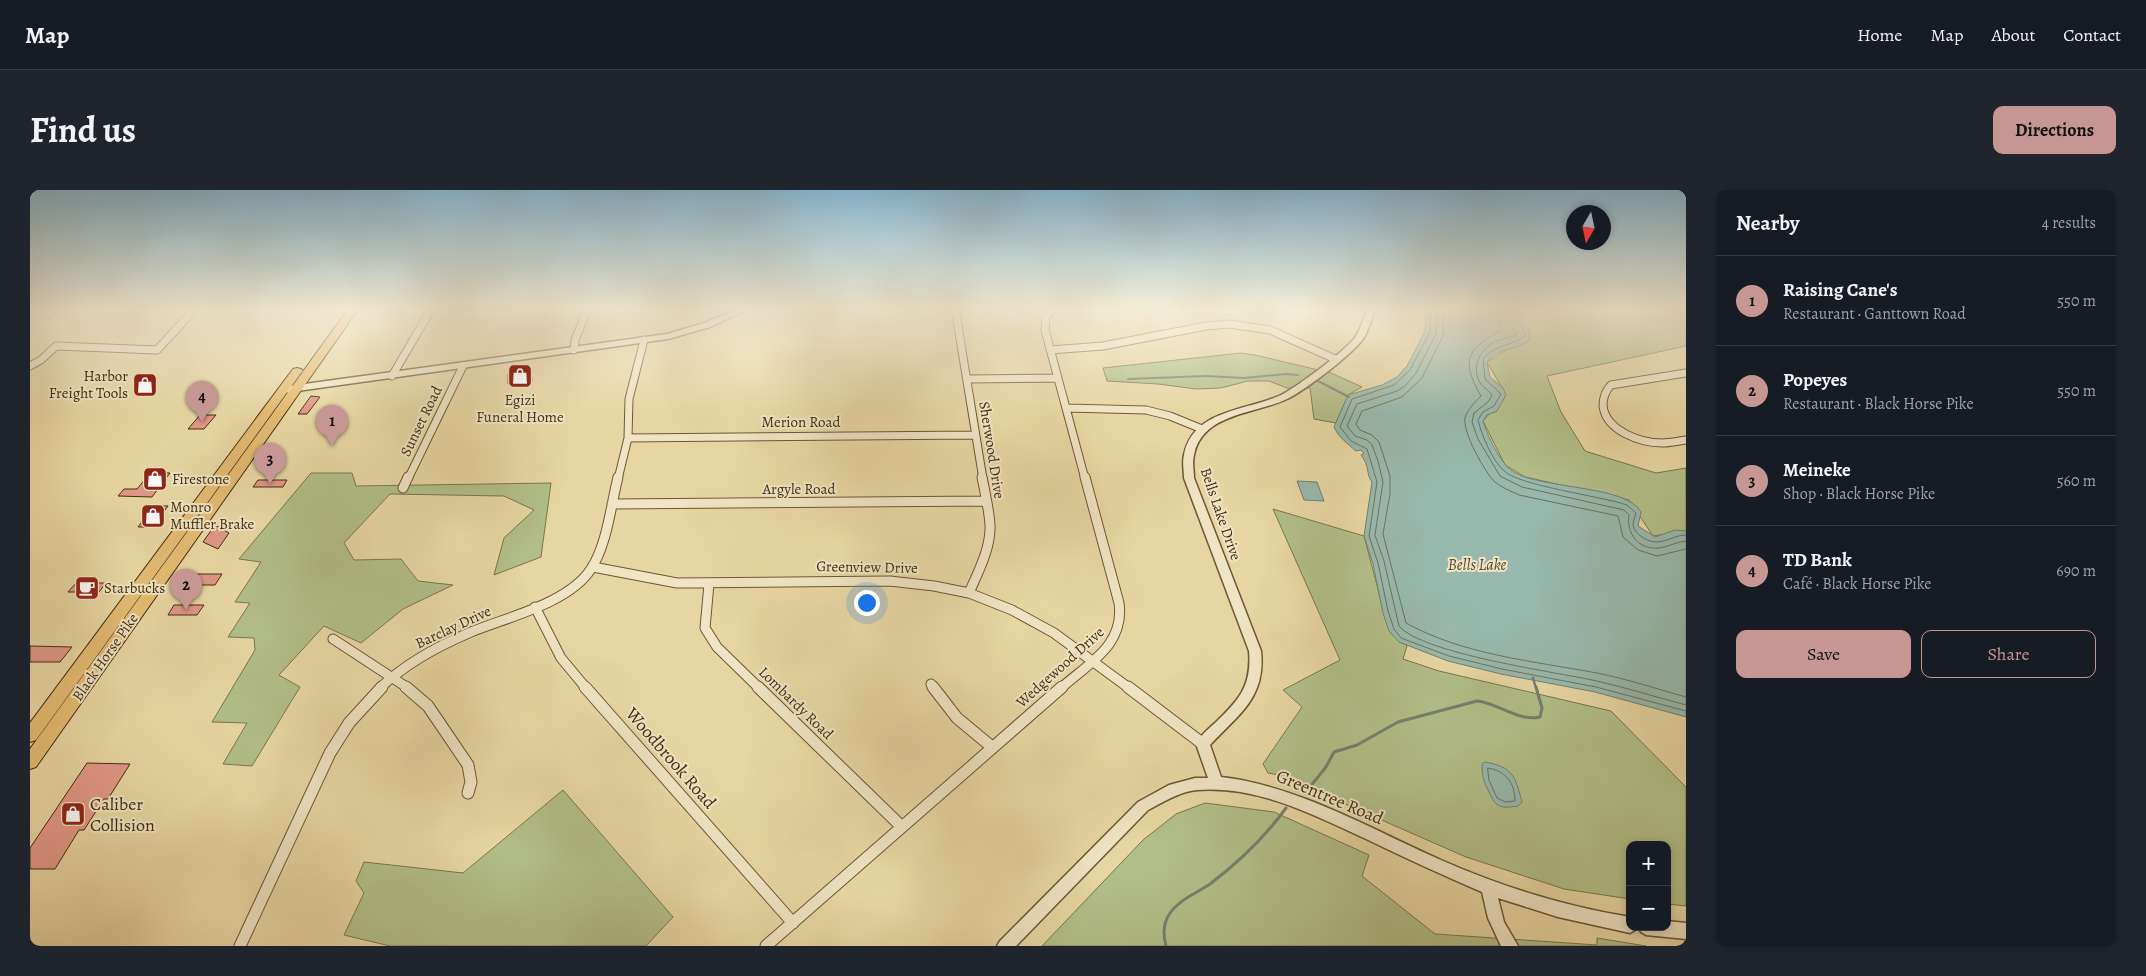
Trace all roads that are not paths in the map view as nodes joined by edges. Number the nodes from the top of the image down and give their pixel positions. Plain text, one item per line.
1 (163, 343) edge
2 (320, 343) edge
3 (326, 343) edge
4 (411, 343) edge
5 (575, 343) edge
6 (621, 343) edge
7 (643, 343) edge
8 (962, 343) edge
9 (1049, 343) edge
10 (1116, 343) edge
11 (1299, 343) edge
12 (1353, 343) edge
13 (574, 350) junction
14 (1050, 350) junction
15 (1334, 359) junction
16 (30, 366) edge
17 (463, 366) junction
18 (1686, 373) edge
19 (392, 376) junction
20 (967, 378) junction
21 (1057, 378) junction
22 (290, 389) junction
23 (1066, 408) junction
24 (1202, 429) junction
25 (975, 435) junction
26 (628, 438) junction
27 (1686, 440) edge
28 (403, 488) dead end
29 (986, 501) junction
30 (612, 504) junction
31 (593, 567) junction
32 (709, 584) junction
33 (969, 593) junction
34 (535, 607) junction
35 (117, 617) junction
36 (333, 639) dead end
37 (1092, 661) junction
38 (393, 678) junction
39 (931, 684) dead end
40 (67, 710) junction
41 (30, 735) edge
42 (1203, 744) junction
43 (992, 747) junction
44 (30, 762) edge
45 (1218, 784) junction
46 (468, 793) dead end
47 (901, 826) junction
48 (1490, 888) junction
49 (792, 923) junction
50 (1626, 924) edge
51 (1671, 930) edge
52 (1686, 932) edge
53 (240, 946) edge
54 (766, 946) edge
55 (1005, 946) edge
56 (1510, 946) edge

1 - 16 street
2 - 22 highway, Black Horse Pike
3 - 22 highway, Black Horse Pike
4 - 19 street
5 - 13 street
6 - 13 street
7 - 26 street, Barclay Drive
8 - 20 street, Sherwood Drive
9 - 14 street, Wedgewood Drive
10 - 14 street
11 - 15 street
12 - 15 street, Bells Lake Drive
13 - 17 street
14 - 21 street, Wedgewood Drive
15 - 24 street, Bells Lake Drive
17 - 19 street
17 - 28 street, Sunset Road
18 - 27 street
19 - 22 street
20 - 21 street
20 - 25 street, Sherwood Drive
21 - 23 street, Wedgewood Drive
22 - 35 highway, Black Horse Pike
22 - 40 highway, Black Horse Pike
23 - 24 street
23 - 37 street, Wedgewood Drive
24 - 42 street, Bells Lake Drive
25 - 26 street, Merion Road
25 - 29 street, Sherwood Drive
26 - 30 street, Barclay Drive
29 - 30 street, Argyle Road
29 - 33 street, Sherwood Drive
30 - 31 street, Barclay Drive
31 - 32 street, Greenview Drive
31 - 34 street, Barclay Drive
32 - 33 street, Greenview Drive
32 - 47 street, Lombardy Road
33 - 37 street, Greenview Drive
34 - 38 street, Barclay Drive
34 - 49 street, Woodbrook Road
35 - 40 highway
35 - 41 highway, Black Horse Pike
36 - 38 street
37 - 42 street, Greenview Drive
37 - 43 street, Wedgewood Drive
38 - 46 street
38 - 53 street, Barclay Drive
39 - 43 street
40 - 44 highway, Black Horse Pike
42 - 45 street, Greenview Drive
43 - 47 street, Wedgewood Drive
45 - 48 street, Greentree Road
45 - 55 street, Greentree Road
47 - 49 street, Wedgewood Drive
48 - 50 street, Greentree Road
48 - 56 street
49 - 54 street, Wedgewood Drive
51 - 52 street

